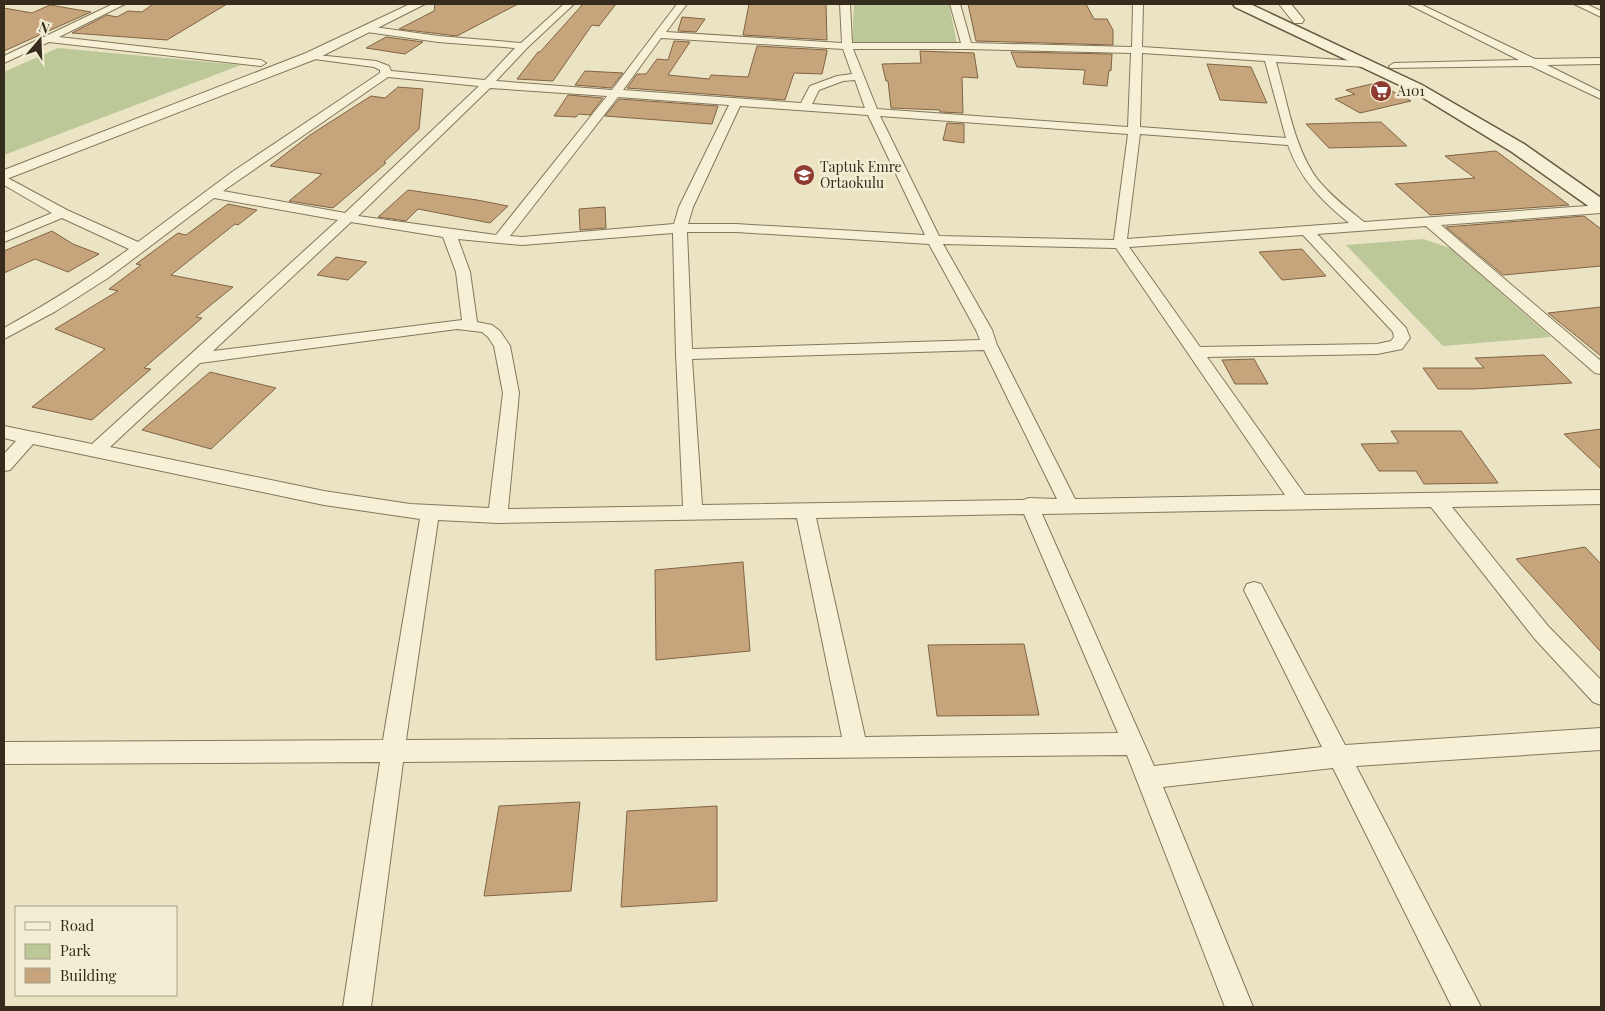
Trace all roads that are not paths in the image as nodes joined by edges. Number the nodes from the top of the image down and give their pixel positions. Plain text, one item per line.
1 (120, 4) edge
2 (395, 4) edge
3 (419, 4) edge
4 (569, 4) edge
5 (682, 4) edge
6 (845, 4) edge
7 (955, 4) edge
8 (1138, 4) edge
9 (1240, 4) edge
10 (1263, 4) edge
11 (1285, 4) edge
12 (1413, 4) edge
13 (1579, 4) edge
14 (1601, 14) edge
15 (1298, 20) junction
16 (367, 29) junction
17 (657, 35) junction
18 (49, 39) junction
19 (523, 46) junction
20 (847, 46) junction
21 (967, 46) junction
22 (1136, 50) junction
23 (311, 56) junction
24 (1270, 59) junction
25 (4, 60) edge
26 (1601, 61) edge
27 (261, 63) junction
28 (1532, 63) junction
29 (1368, 64) junction
30 (1394, 66) junction
31 (386, 74) junction
32 (859, 77) junction
33 (487, 84) junction
34 (615, 93) junction
35 (1601, 96) edge
36 (736, 102) junction
37 (805, 107) junction
38 (872, 111) junction
39 (1134, 131) junction
40 (1294, 142) junction
41 (1545, 149) dead end
42 (4, 161) edge
43 (4, 175) edge
44 (4, 180) edge
45 (211, 193) junction
46 (1601, 208) edge
47 (62, 213) junction
48 (348, 218) junction
49 (1430, 222) junction
50 (1361, 227) junction
51 (680, 228) junction
52 (1307, 230) junction
53 (449, 234) junction
54 (4, 238) edge
55 (500, 239) junction
56 (934, 240) junction
57 (1120, 244) junction
58 (139, 248) junction
59 (470, 325) junction
60 (4, 334) edge
61 (989, 346) junction
62 (1196, 352) junction
63 (684, 354) junction
64 (194, 359) junction
65 (1601, 369) edge
66 (4, 432) edge
67 (29, 437) junction
68 (95, 451) junction
69 (4, 465) edge
70 (1601, 497) edge
71 (1435, 499) junction
72 (1299, 501) junction
73 (1069, 505) junction
74 (1029, 506) junction
75 (805, 510) junction
76 (693, 512) junction
77 (430, 513) junction
78 (498, 516) junction
79 (1254, 590) dead end
80 (1601, 695) edge
81 (1601, 739) edge
82 (1134, 744) junction
83 (856, 748) junction
84 (393, 750) junction
85 (4, 753) edge
86 (1338, 756) junction
87 (1147, 778) junction
88 (357, 1007) edge
89 (1239, 1007) edge
90 (1467, 1007) edge

1 - 18 street
2 - 27 street
3 - 16 street
4 - 19 street
5 - 17 street
6 - 20 street
7 - 21 street
8 - 22 street
9 - 29 main road
10 - 15 main road
11 - 15 street
12 - 28 street
13 - 14 street
15 - 30 main road
16 - 19 street
16 - 23 street
17 - 20 street
17 - 34 street
18 - 25 street
18 - 27 street
19 - 33 street
20 - 21 street
20 - 32 street
21 - 22 street
22 - 24 street
22 - 39 street
23 - 31 street
23 - 43 street
24 - 29 street
24 - 40 street
26 - 28 street
27 - 42 street
28 - 30 street
28 - 35 street
29 - 46 main road
30 - 41 main road
31 - 33 street
31 - 45 street
32 - 37 street
32 - 38 street
33 - 34 street
33 - 48 street
34 - 36 street
34 - 55 street
36 - 37 street
36 - 51 street
37 - 38 street
38 - 39 street
38 - 56 street
39 - 40 street
39 - 57 street
40 - 50 street
44 - 47 street
45 - 48 street
45 - 58 street
46 - 49 street
47 - 54 street
47 - 58 street
48 - 53 street
48 - 64 street
49 - 50 street
49 - 65 street
50 - 52 street
51 - 55 street
51 - 56 street
51 - 63 street
52 - 57 street
52 - 62 street
53 - 55 street
53 - 59 street
56 - 57 street
56 - 61 street
57 - 62 street
58 - 60 street
59 - 64 street
59 - 78 street
61 - 63 street
61 - 73 street
62 - 72 street
63 - 76 street
64 - 68 street
66 - 67 street
67 - 68 street
67 - 69 street
68 - 77 street
70 - 71 street
71 - 72 street
71 - 80 street
72 - 73 street
73 - 74 street
74 - 75 street
74 - 82 street
75 - 76 street
75 - 83 street
76 - 78 street
77 - 78 street
77 - 84 street
79 - 86 street
81 - 86 street
82 - 83 street
82 - 87 street
83 - 84 street
84 - 85 street
84 - 88 street
86 - 87 street
86 - 90 street
87 - 89 street

